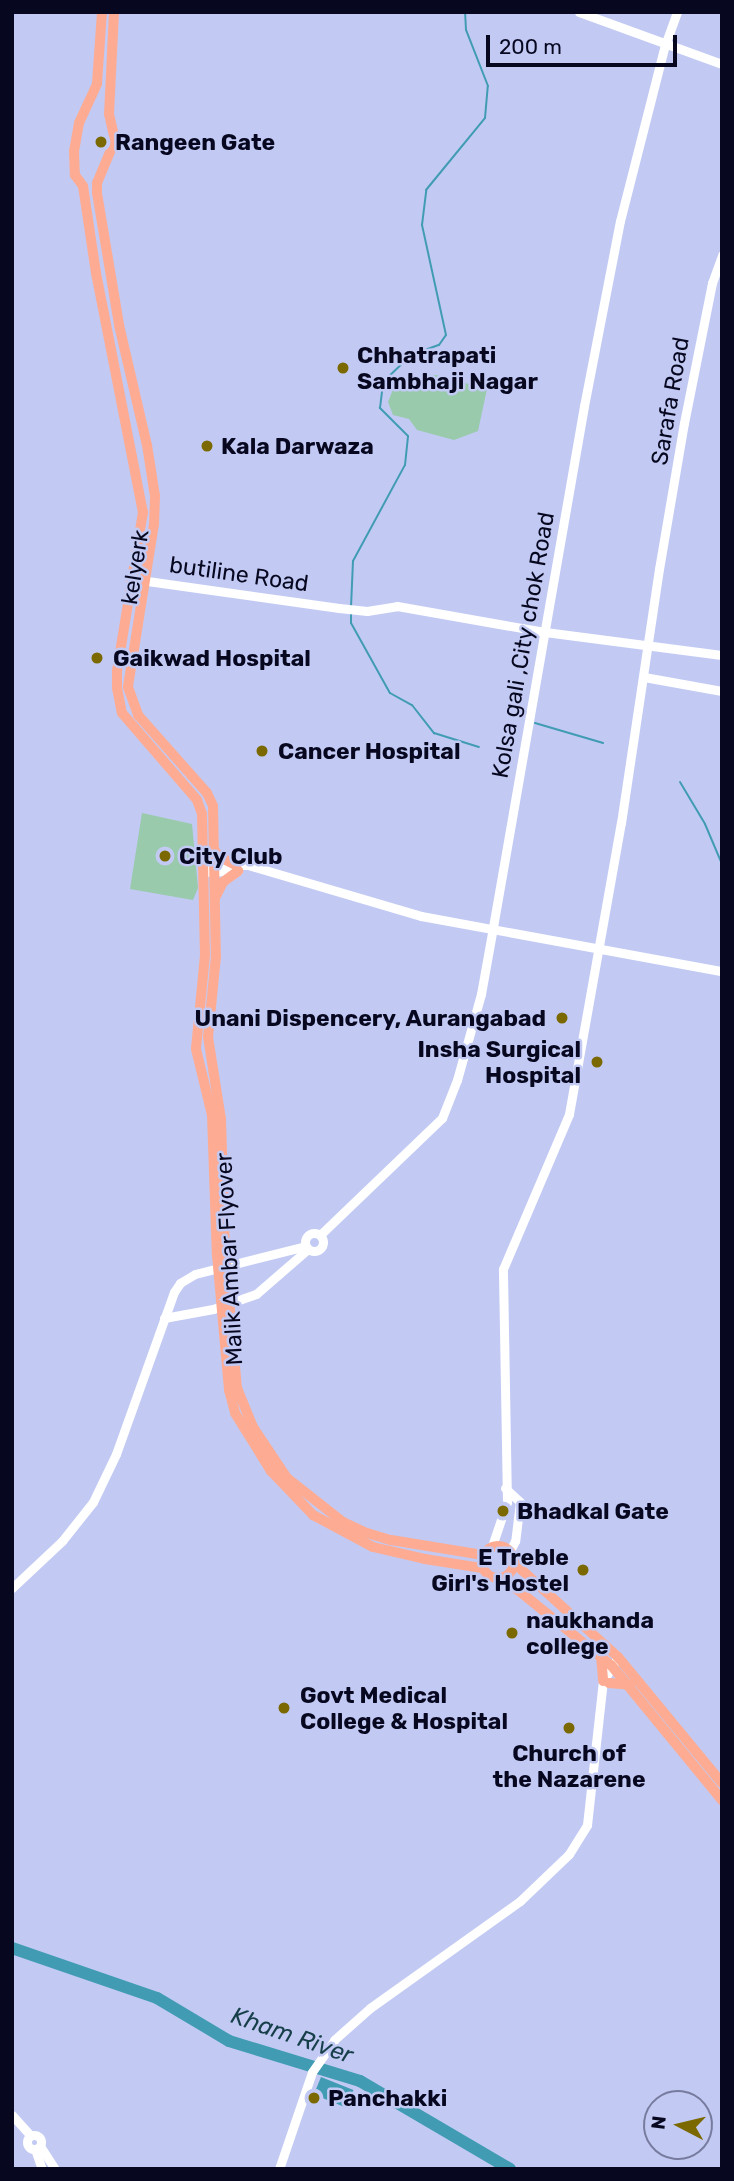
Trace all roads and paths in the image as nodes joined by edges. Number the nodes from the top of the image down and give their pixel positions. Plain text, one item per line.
1 (102, 12) edge
2 (114, 12) edge
3 (579, 12) edge
4 (677, 12) edge
5 (665, 45) junction
6 (722, 64) edge
7 (104, 245) junction
8 (91, 247) junction
9 (722, 255) edge
10 (133, 579) junction
11 (146, 580) junction
12 (545, 632) junction
13 (649, 646) junction
14 (722, 655) edge
15 (644, 677) junction
16 (722, 691) edge
17 (214, 850) junction
18 (237, 868) junction
19 (203, 869) junction
20 (215, 869) junction
21 (215, 898) junction
22 (494, 927) junction
23 (600, 948) junction
24 (203, 967) junction
25 (215, 968) junction
26 (722, 971) edge
27 (209, 1103) joint
28 (307, 1247) junction
29 (164, 1318) junction
30 (262, 1444) junction
31 (505, 1488) junction
32 (492, 1546) junction
33 (510, 1551) junction
34 (483, 1555) junction
35 (514, 1563) junction
36 (482, 1568) junction
37 (503, 1578) junction
38 (12, 1588) edge
39 (601, 1656) junction
40 (615, 1661) junction
41 (624, 1671) junction
42 (606, 1682) junction
43 (630, 1685) junction
44 (722, 1783) edge
45 (722, 1800) edge
46 (12, 2115) edge
47 (37, 2148) junction
48 (42, 2169) edge
49 (55, 2169) edge
50 (279, 2169) edge

1 - 8 main road, kelyerk
2 - 7 main road, Malik Ambar Flyover
3 - 5 street
4 - 5 street, Kolsa gali ,City chok Road
5 - 6 street
5 - 12 street, Kolsa gali ,City chok Road
7 - 8 main road
7 - 11 main road, Malik Ambar Flyover
8 - 10 main road, kelyerk
9 - 13 street, Sarafa Road
10 - 11 street, butiline Road
10 - 19 main road, kelyerk
11 - 12 street, butiline Road
11 - 17 main road, Malik Ambar Flyover
12 - 13 street, butiline Road
12 - 22 street, Kolsa gali ,City chok Road
13 - 14 street, butiline Road
13 - 15 street, Sarafa Road
15 - 16 street
15 - 23 street, Sarafa Road
17 - 18 main road
17 - 20 main road, Malik Ambar Flyover
18 - 20 street
18 - 21 main road
18 - 22 street
19 - 20 street
19 - 24 main road, kelyerk
20 - 21 main road, Malik Ambar Flyover
21 - 25 main road, Malik Ambar Flyover
22 - 23 street
22 - 28 street, Kolsa gali ,City chok Road
23 - 26 street
23 - 31 street, Sarafa Road
24 - 25 main road
24 - 27 main road, kelyerk
25 - 30 main road, Malik Ambar Flyover
27 - 30 main road, Malik Ambar Flyover
28 - 29 street
28 - 29 street
29 - 38 street
30 - 34 main road
30 - 36 main road, Malik Ambar Flyover
31 - 32 street, Sarafa Road
31 - 33 street
32 - 33 main road
32 - 34 main road
33 - 35 main road
34 - 36 main road
35 - 37 main road
35 - 40 main road
36 - 37 main road
37 - 39 main road
39 - 40 main road
39 - 42 main road
40 - 41 main road
40 - 42 street
41 - 42 street
41 - 43 main road
41 - 44 main road
42 - 43 main road
42 - 50 street
43 - 45 main road
46 - 47 street
47 - 48 street
47 - 49 street

